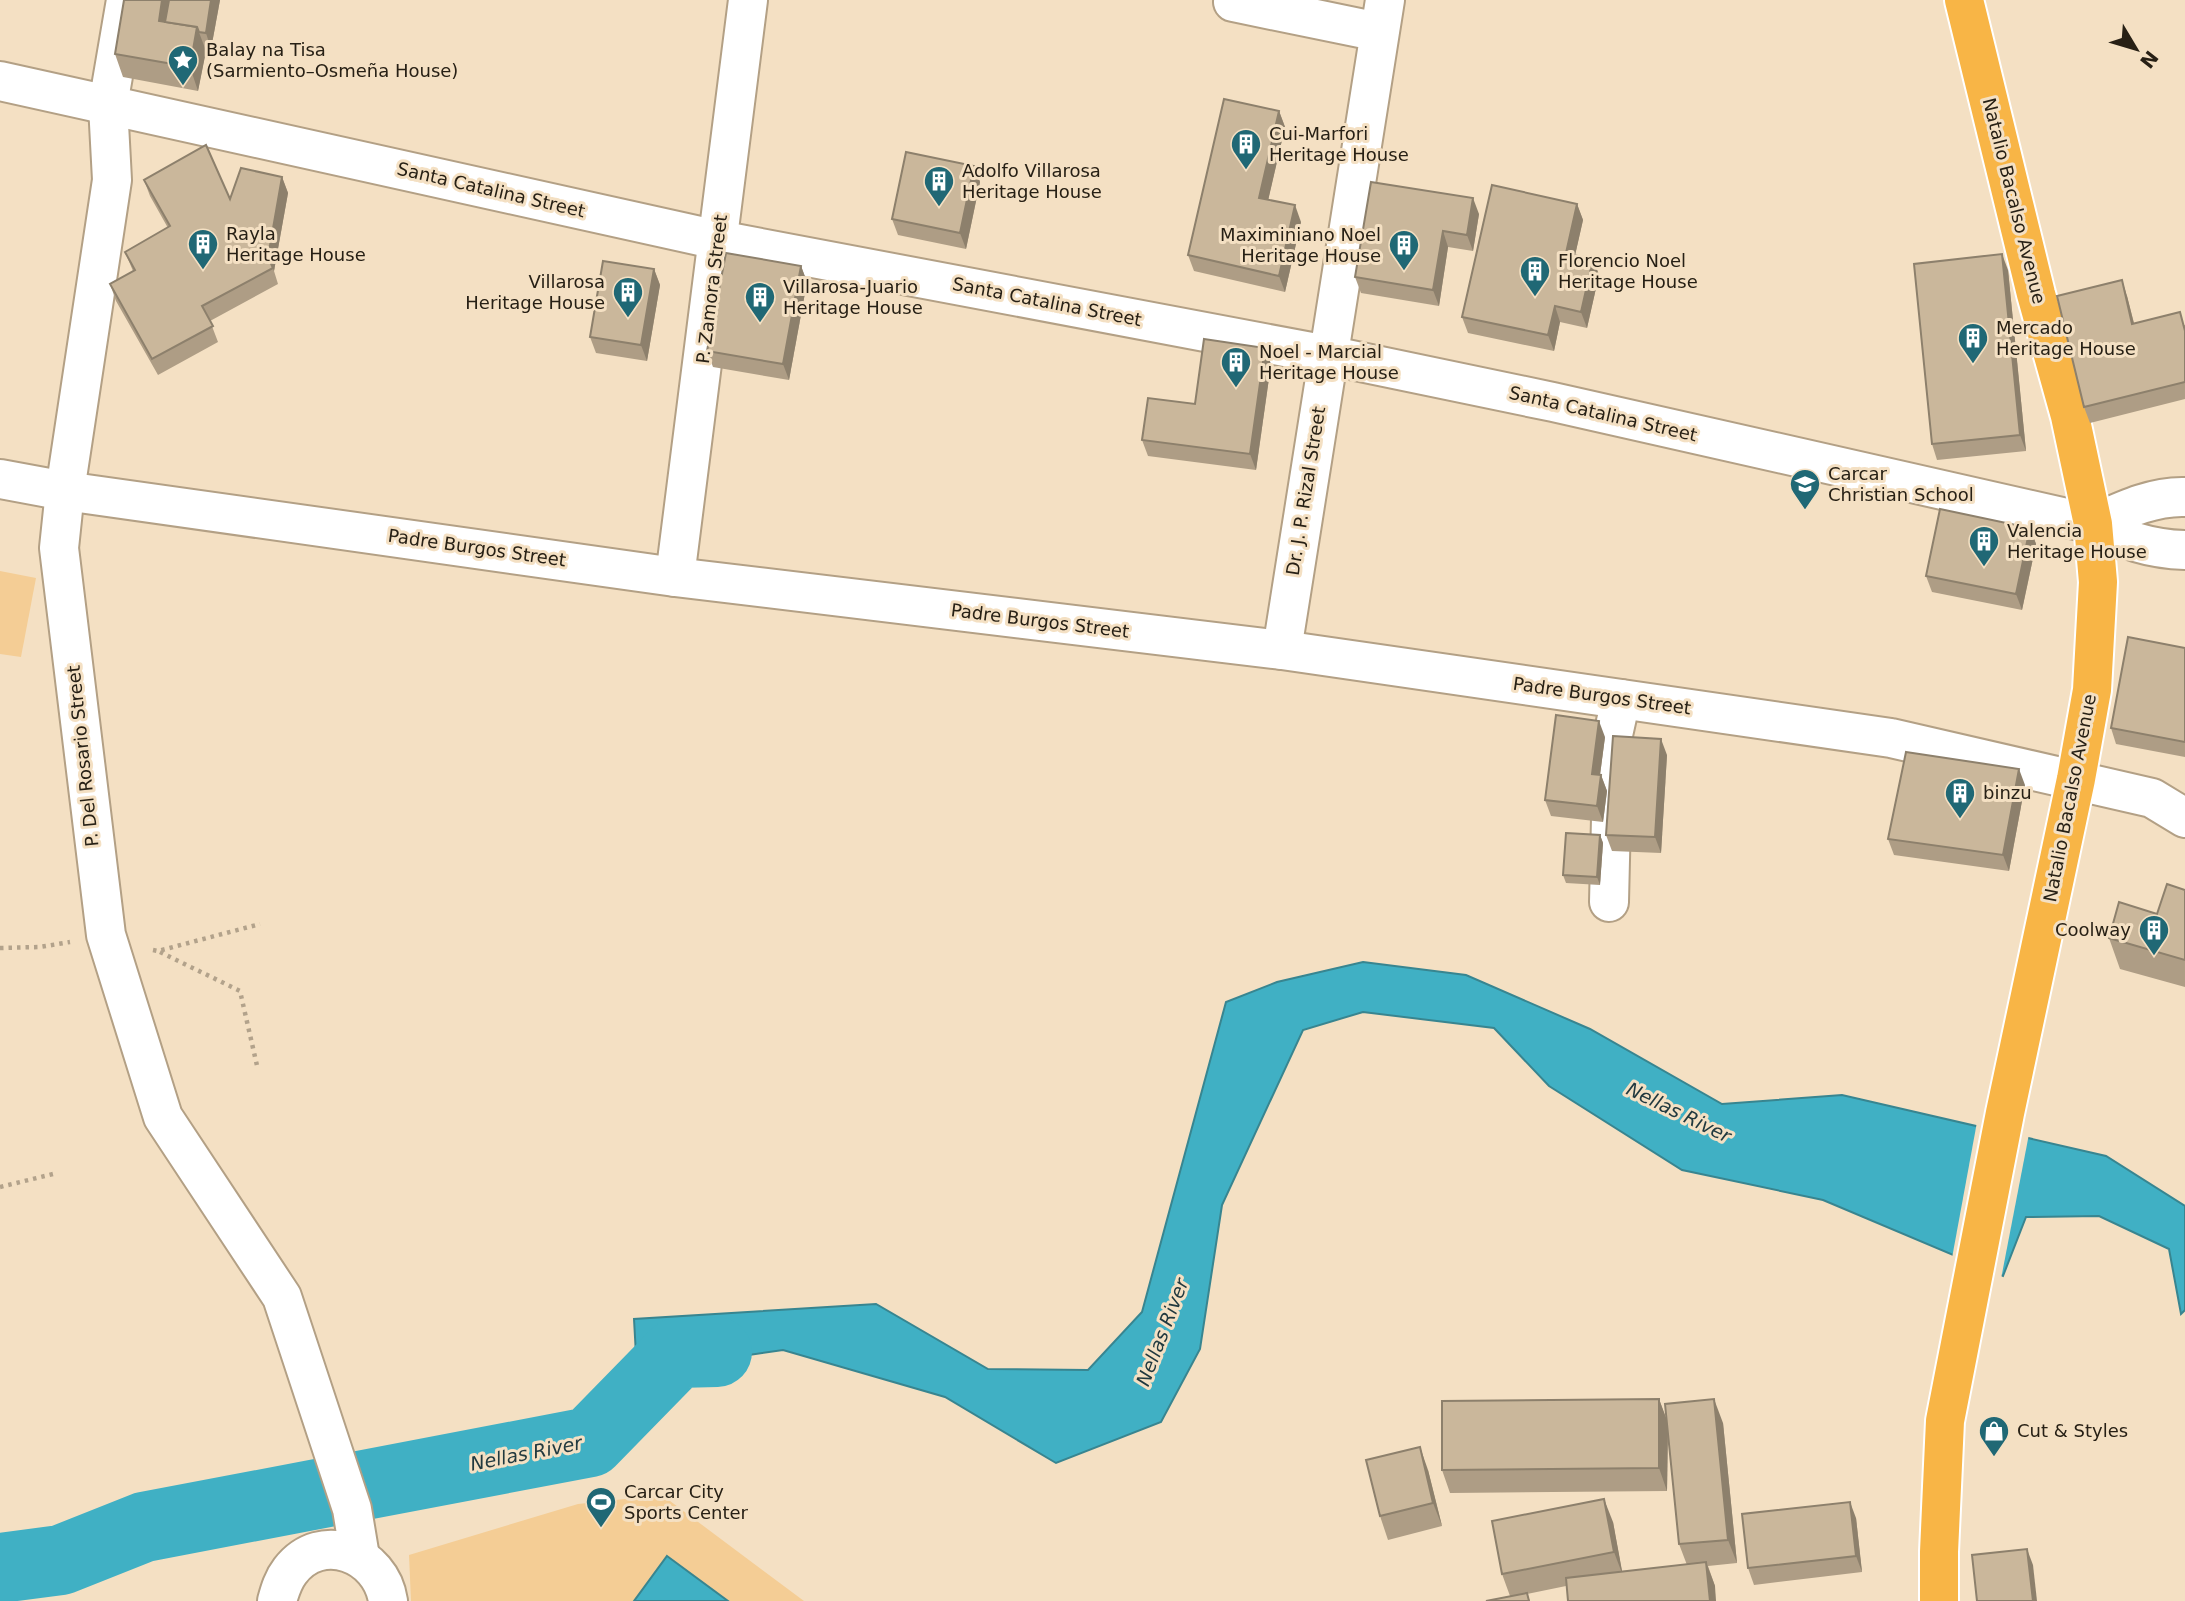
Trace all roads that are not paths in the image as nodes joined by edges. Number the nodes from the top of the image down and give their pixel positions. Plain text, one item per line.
1 (125, 0) edge
2 (748, 0) edge
3 (1964, 0) edge
4 (1233, 2) dead end
5 (1382, 16) edge
6 (0, 81) edge
7 (108, 104) junction
8 (718, 240) junction
9 (1327, 355) junction
10 (0, 479) edge
11 (65, 491) junction
12 (2185, 497) edge
13 (2093, 524) junction
14 (2185, 550) edge
15 (675, 577) junction
16 (1282, 650) junction
17 (1621, 699) junction
18 (2076, 779) junction
19 (2185, 818) edge
20 (1609, 902) dead end
21 (360, 1557) junction
22 (277, 1601) edge
23 (388, 1601) edge
24 (1939, 1601) edge

1 - 7 street, P. Del Rosario Street
2 - 8 street, P. Zamora Street
3 - 13 highway, Natalio Bacalso Avenue
4 - 5 street
5 - 9 street, Dr. J. P. Rizal Street
6 - 7 street, Santa Catalina Street
7 - 8 street, Santa Catalina Street
7 - 11 street, P. Del Rosario Street
8 - 9 street, Santa Catalina Street
8 - 15 street, P. Zamora Street
9 - 13 street, Santa Catalina Street
9 - 16 street, Dr. J. P. Rizal Street
10 - 11 street, Padre Burgos Street
11 - 15 street, Padre Burgos Street
11 - 21 street, P. Del Rosario Street
12 - 13 street
13 - 14 street, Santa Catalina Street
13 - 18 highway, Natalio Bacalso Avenue
15 - 16 street, Padre Burgos Street
16 - 17 street, Padre Burgos Street
17 - 18 street, Padre Burgos Street
17 - 20 street
18 - 19 street, Padre Burgos Street
18 - 24 highway, Natalio Bacalso Avenue
21 - 22 street
21 - 23 street

